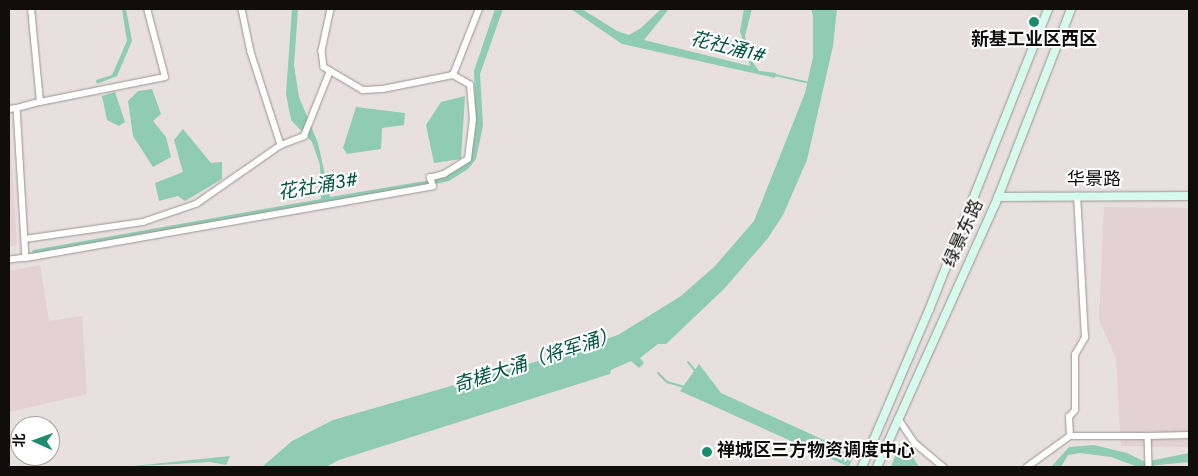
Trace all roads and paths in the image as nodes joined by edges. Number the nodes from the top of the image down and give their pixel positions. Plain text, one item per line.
1 (31, 9) edge
2 (147, 9) edge
3 (242, 9) edge
4 (331, 9) edge
5 (479, 9) edge
6 (1048, 9) edge
7 (1071, 9) edge
8 (330, 71) junction
9 (453, 75) junction
10 (40, 102) junction
11 (17, 108) junction
12 (9, 109) edge
13 (281, 145) junction
14 (1078, 196) junction
15 (1189, 196) edge
16 (998, 197) junction
17 (25, 239) junction
18 (26, 253) junction
19 (9, 260) edge
20 (898, 418) junction
21 (1189, 435) edge
22 (1070, 436) junction
23 (1148, 436) junction
24 (862, 467) edge
25 (877, 467) edge
26 (944, 467) edge
27 (1027, 467) edge
28 (1150, 467) edge

1 - 10 street
2 - 10 street
3 - 13 street
4 - 8 street
5 - 9 street
6 - 24 main road, 绿景东路
7 - 16 main road, 绿景东路
8 - 9 street
8 - 13 street
9 - 18 street
10 - 11 street
11 - 12 street
11 - 17 street
13 - 17 street
14 - 15 main road, 华景路
14 - 16 main road, 华景路
14 - 22 street
16 - 20 main road, 绿景东路
17 - 18 street
18 - 19 street
20 - 25 main road, 绿景东路
20 - 26 street
21 - 23 street
22 - 23 street
22 - 27 street
23 - 28 street

